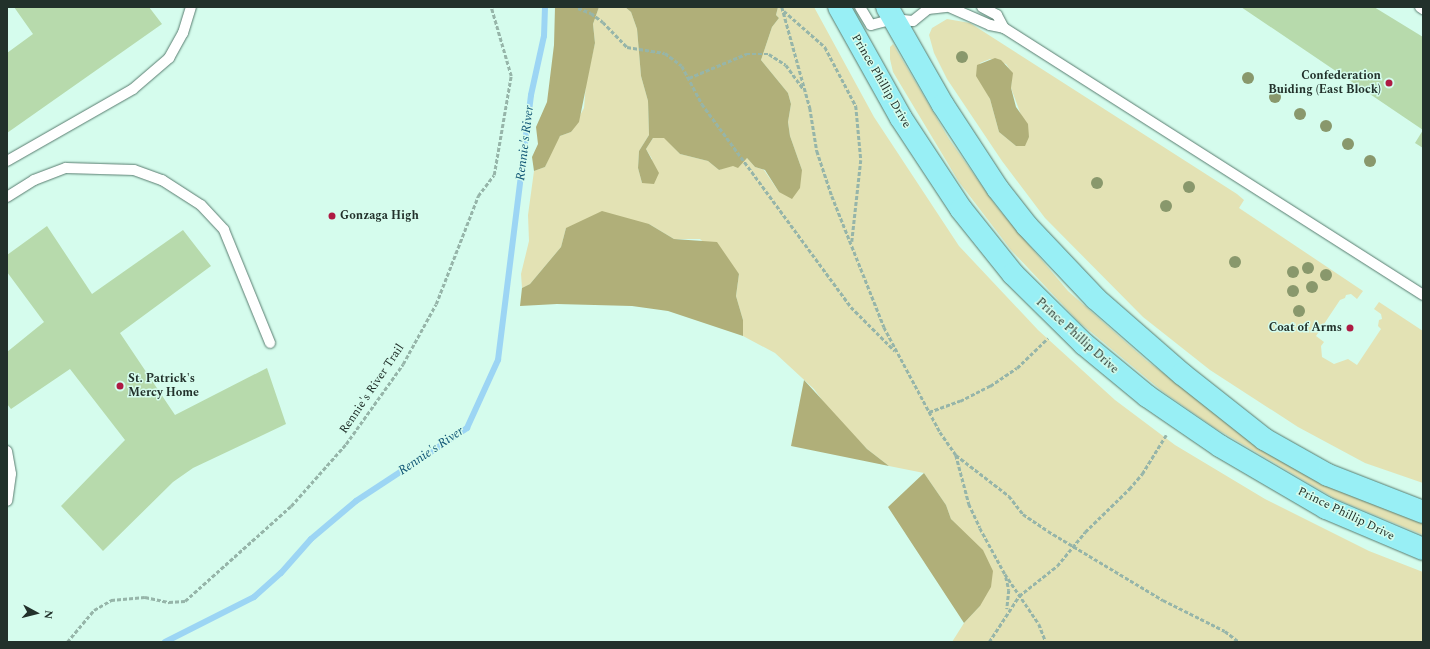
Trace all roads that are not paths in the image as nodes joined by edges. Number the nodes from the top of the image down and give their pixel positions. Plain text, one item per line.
1 (191, 7) edge
2 (839, 7) edge
3 (860, 7) edge
4 (946, 7) edge
5 (949, 7) edge
6 (982, 7) edge
7 (1420, 7) edge
8 (1423, 9) edge
9 (890, 13) edge
10 (1004, 28) junction
11 (7, 161) edge
12 (7, 197) edge
13 (1423, 295) edge
14 (270, 343) dead end
15 (7, 451) edge
16 (7, 501) edge
17 (1423, 512) edge
18 (1423, 549) edge

1 - 11 lane
2 - 18 main road, Prince Phillip Drive
3 - 9 lane
4 - 9 lane
5 - 10 lane
6 - 10 lane
7 - 8 lane
9 - 17 main road
10 - 13 lane
12 - 14 lane
15 - 16 lane

